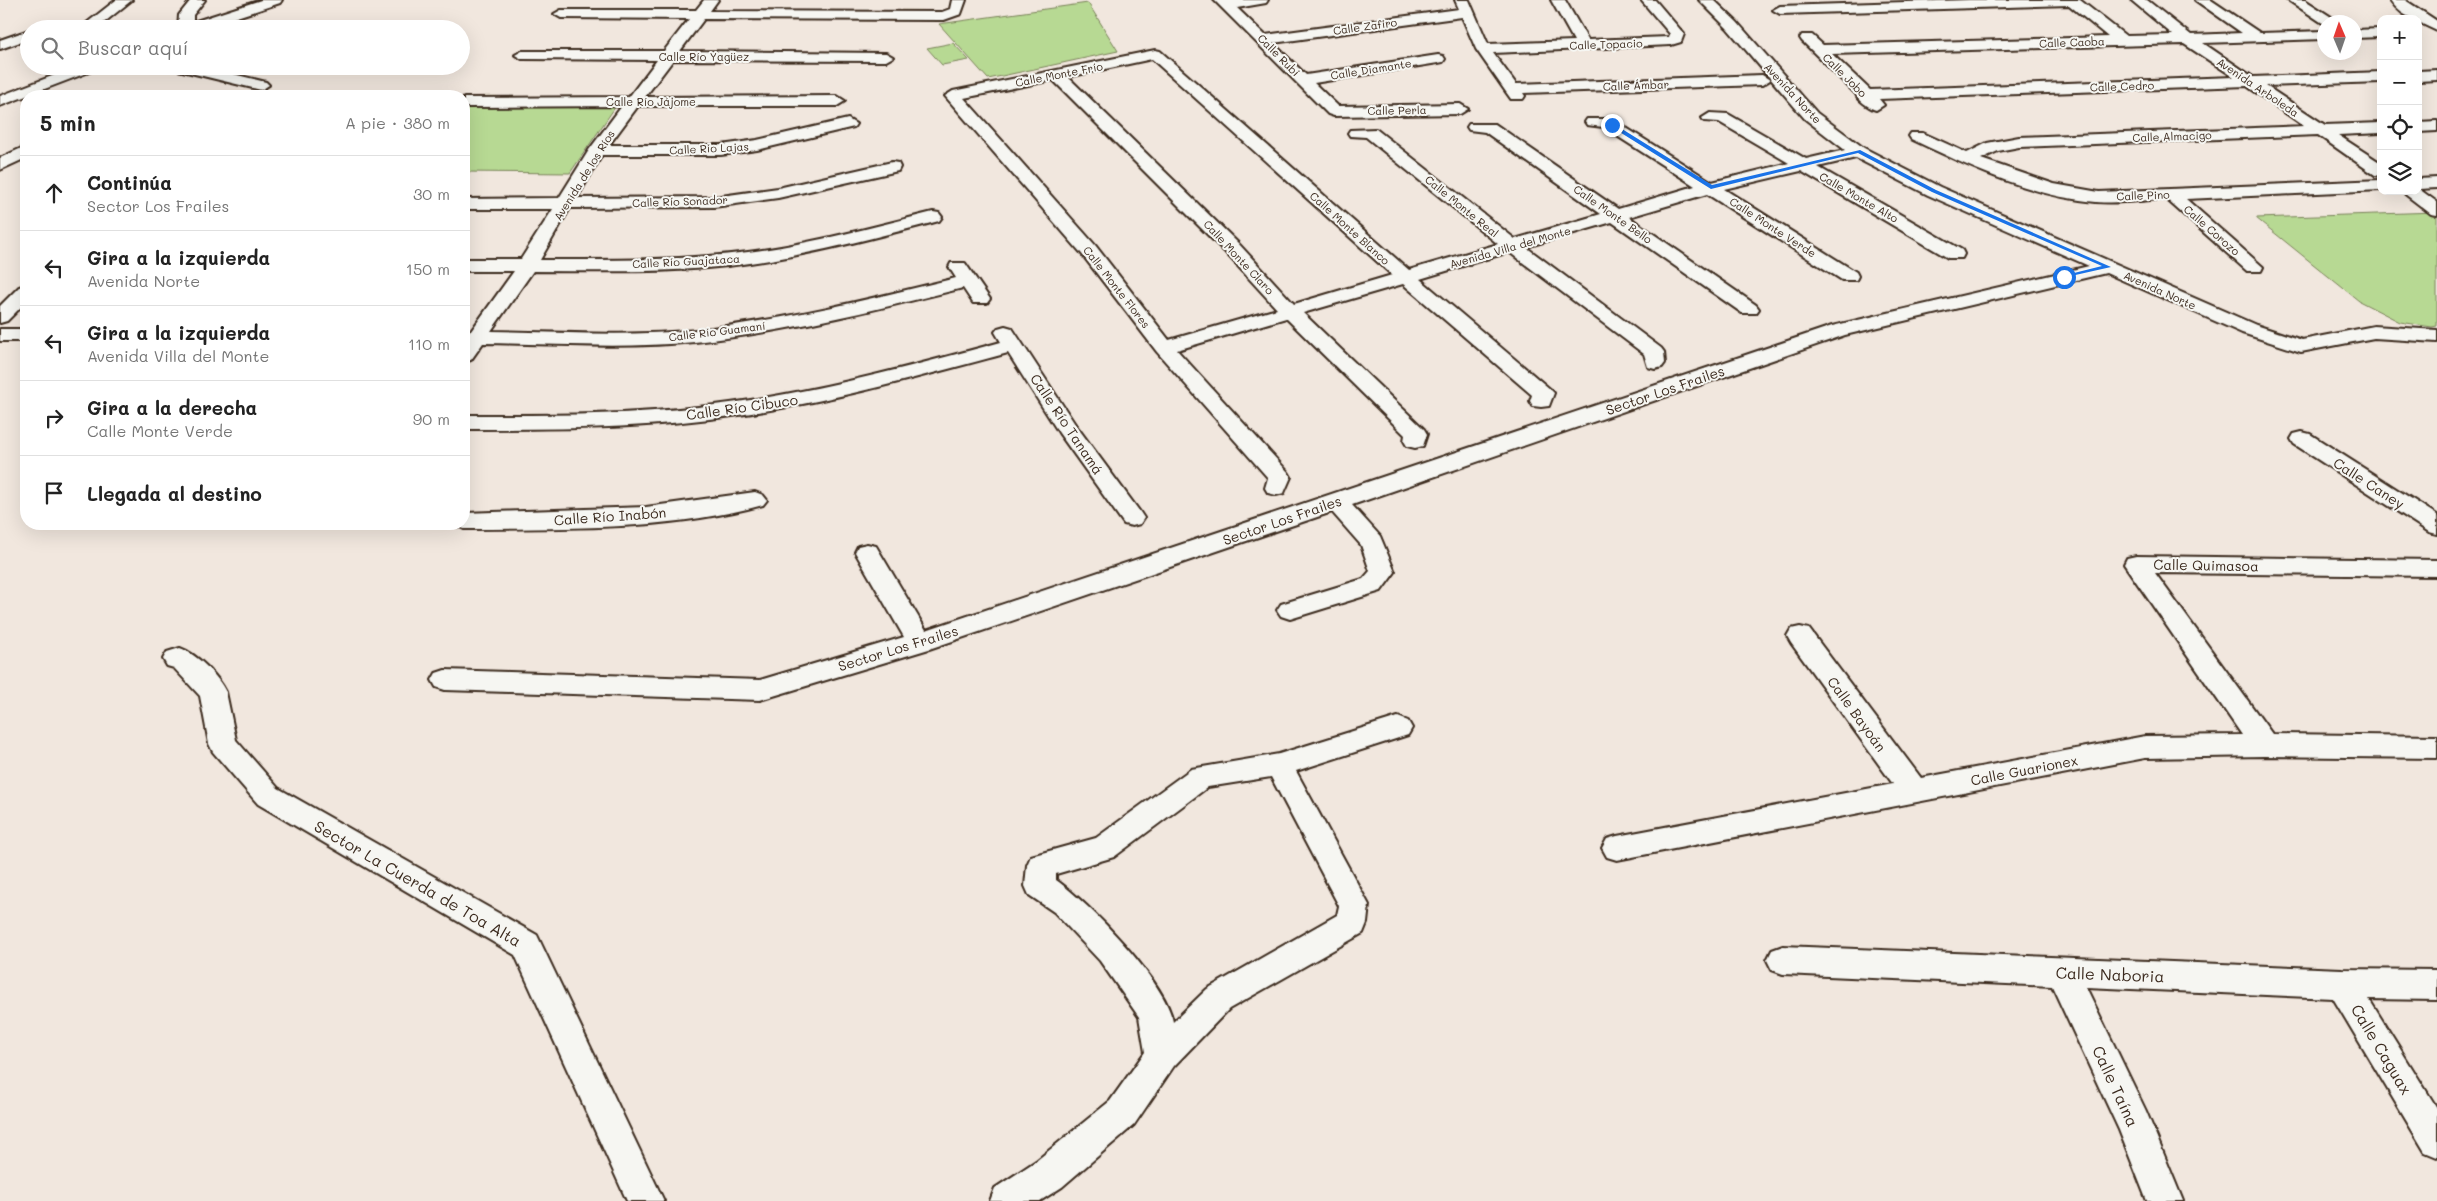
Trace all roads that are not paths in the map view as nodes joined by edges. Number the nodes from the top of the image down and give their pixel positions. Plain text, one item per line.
1 (125, 0) edge
2 (198, 0) edge
3 (276, 0) edge
4 (711, 0) edge
5 (959, 0) edge
6 (1261, 0) edge
7 (1558, 0) edge
8 (1648, 0) edge
9 (1706, 0) edge
10 (2138, 0) edge
11 (2202, 0) edge
12 (2295, 0) edge
13 (2397, 0) edge
14 (2071, 1) edge
15 (1224, 2) edge
16 (1464, 6) edge
17 (1779, 10) edge
18 (561, 14) dead end
19 (699, 15) junction
20 (2320, 15) edge
21 (98, 20) edge
22 (186, 20) edge
23 (214, 20) edge
24 (2437, 27) edge
25 (2437, 31) edge
26 (2422, 32) edge
27 (2377, 33) edge
28 (2362, 34) edge
29 (2317, 35) edge
30 (20, 37) edge
31 (2257, 37) junction
32 (1807, 38) dead end
33 (2186, 38) junction
34 (1264, 40) junction
35 (2121, 40) junction
36 (0, 45) edge
37 (1584, 45) junction
38 (1484, 49) junction
39 (1820, 50) junction
40 (1155, 54) joint
41 (522, 56) dead end
42 (667, 56) junction
43 (886, 57) dead end
44 (1438, 59) dead end
45 (68, 75) edge
46 (217, 75) edge
47 (1057, 75) junction
48 (2437, 75) edge
49 (2422, 76) edge
50 (2377, 77) edge
51 (1304, 80) junction
52 (1762, 80) dead end
53 (2250, 81) junction
54 (260, 85) dead end
55 (29, 90) edge
56 (962, 92) joint
57 (20, 93) edge
58 (1863, 94) junction
59 (0, 101) edge
60 (632, 101) junction
61 (470, 102) edge
62 (1460, 109) dead end
63 (1334, 111) joint
64 (1883, 111) dead end
65 (842, 114) junction
66 (1710, 118) dead end
67 (1592, 122) dead end
68 (2437, 126) edge
69 (1475, 127) dead end
70 (2422, 127) edge
71 (2377, 128) edge
72 (2323, 131) junction
73 (1356, 132) dead end
74 (1917, 136) dead end
75 (862, 138) dead end
76 (1855, 149) junction
77 (597, 150) junction
78 (20, 153) edge
79 (1966, 159) junction
80 (1799, 162) junction
81 (0, 164) edge
82 (2377, 168) edge
83 (905, 182) dead end
84 (2437, 183) edge
85 (2422, 184) edge
86 (1707, 185) junction
87 (2377, 185) edge
88 (2170, 194) junction
89 (2416, 195) edge
90 (567, 203) junction
91 (470, 204) edge
92 (2437, 210) edge
93 (1612, 213) junction
94 (934, 217) dead end
95 (1508, 243) junction
96 (1954, 254) dead end
97 (528, 264) junction
98 (470, 265) edge
99 (2254, 266) dead end
100 (2108, 267) junction
101 (1402, 274) junction
102 (1849, 276) dead end
103 (20, 297) edge
104 (980, 299) dead end
105 (1286, 307) junction
106 (1749, 309) dead end
107 (0, 317) edge
108 (0, 335) edge
109 (20, 335) edge
110 (2437, 336) edge
111 (471, 337) edge
112 (1009, 337) joint
113 (1160, 344) junction
114 (1655, 363) dead end
115 (1541, 401) dead end
116 (470, 422) edge
117 (2302, 439) dead end
118 (1415, 441) dead end
119 (1276, 488) dead end
120 (755, 500) dead end
121 (1336, 502) junction
122 (1132, 518) dead end
123 (470, 521) edge
124 (2437, 526) edge
125 (867, 552) dead end
126 (2437, 568) edge
127 (1290, 610) dead end
128 (1800, 636) dead end
129 (920, 642) junction
130 (176, 659) dead end
131 (445, 680) dead end
132 (1398, 728) dead end
133 (2264, 745) junction
134 (2437, 747) edge
135 (1279, 765) junction
136 (1914, 791) junction
137 (1617, 848) dead end
138 (1782, 960) dead end
139 (2062, 972) junction
140 (2342, 984) junction
141 (2437, 985) edge
142 (1162, 1054) junction
143 (2437, 1140) edge
144 (646, 1201) edge
145 (1008, 1201) edge
146 (2165, 1201) edge

1 - 21 street
2 - 22 street
3 - 23 street
4 - 19 street, Avenida de los Ríos
5 - 19 street
6 - 15 street
7 - 37 street
8 - 37 street, Calle Topacio
9 - 76 street, Avenida Norte
10 - 33 street, Avenida Arboleda
11 - 31 street
12 - 20 street
13 - 24 street
14 - 17 street
14 - 35 street
15 - 34 street, Calle Rubí
16 - 34 street, Calle Zafiro
16 - 38 street
18 - 19 street
19 - 42 street, Avenida de los Ríos
25 - 26 street
27 - 28 street
29 - 31 street, Calle Caoba
30 - 36 street
31 - 33 street, Calle Caoba
32 - 39 street, Calle Jobo
33 - 35 street, Calle Caoba
33 - 53 street, Avenida Arboleda
34 - 51 street, Calle Rubí
35 - 39 street, Calle Caoba
37 - 38 street, Calle Topacio
38 - 52 street, Calle Ámbar
39 - 58 street, Calle Jobo
40 - 47 street, Calle Monte Frío
40 - 101 street, Calle Monte Blanco
41 - 42 street, Calle Río Yagüez
42 - 43 street, Calle Río Yagüez
42 - 60 street, Avenida de los Ríos
44 - 51 street, Calle Diamante
45 - 55 street
46 - 54 street
47 - 56 street, Calle Monte Frío
47 - 105 street, Calle Monte Claro
48 - 49 street
50 - 53 street, Calle Cedro
51 - 63 street, Calle Rubí
53 - 58 street, Calle Cedro
53 - 72 street, Avenida Arboleda
56 - 113 street, Calle Monte Flores
57 - 59 street
58 - 64 street, Calle Jobo
60 - 61 street, Calle Río Jájome
60 - 65 street, Calle Río Jájome
60 - 77 street, Avenida de los Ríos
62 - 63 street, Calle Perla
65 - 75 street
65 - 77 street, Calle Río Lajas
66 - 80 street, Calle Monte Alto
67 - 86 street, Calle Monte Verde
68 - 70 street
69 - 93 street, Calle Monte Bello
71 - 72 street, Calle Almacigo
72 - 79 street, Calle Almacigo
72 - 82 street, Avenida Arboleda
73 - 95 street, Calle Monte Real
74 - 79 street, Calle Pino
76 - 80 street, Avenida Villa del Monte
76 - 100 street, Avenida Norte
77 - 90 street, Avenida de los Ríos
78 - 81 street
79 - 88 street, Calle Pino
80 - 86 street, Avenida Villa del Monte
80 - 96 street, Calle Monte Alto
83 - 90 street, Calle Río Sonador
84 - 85 street
86 - 93 street, Avenida Villa del Monte
86 - 102 street, Calle Monte Verde
87 - 88 street, Calle Pino
88 - 99 street, Calle Corozo
89 - 92 street
90 - 91 street, Calle Río Sonador
90 - 97 street, Avenida de los Ríos
93 - 95 street, Avenida Villa del Monte
93 - 106 street, Calle Monte Bello
94 - 97 street, Calle Río Guajataca
95 - 101 street, Avenida Villa del Monte
95 - 114 street, Calle Monte Real
97 - 98 street, Calle Río Guajataca
97 - 111 street, Avenida de los Ríos
100 - 110 street, Avenida Norte
100 - 121 street, Sector Los Frailes
101 - 105 street, Avenida Villa del Monte
101 - 115 street, Calle Monte Blanco
103 - 107 street
104 - 111 street, Calle Río Guamaní
105 - 113 street, Avenida Villa del Monte
105 - 118 street, Calle Monte Claro
108 - 109 street
112 - 116 street, Calle Río Cibuco
112 - 122 street, Calle Río Tanamá
113 - 119 street, Calle Monte Flores
117 - 124 street, Calle Caney
120 - 123 street, Calle Río Inabón
121 - 127 street
121 - 129 street, Sector Los Frailes
125 - 129 street
126 - 133 street, Calle Quimasoa
128 - 136 street, Calle Bayoán
129 - 131 street, Sector Los Frailes
130 - 144 street, Sector La Cuerda de Toa Alta
132 - 135 street
133 - 134 street, Calle Guarionex
133 - 136 street, Calle Guarionex
135 - 142 street
135 - 142 street
136 - 137 street, Calle Guarionex
138 - 139 street, Calle Naboria
139 - 140 street, Calle Naboria
139 - 146 street, Calle Taína
140 - 141 street, Calle Naboria
140 - 143 street, Calle Caguax
142 - 145 street

